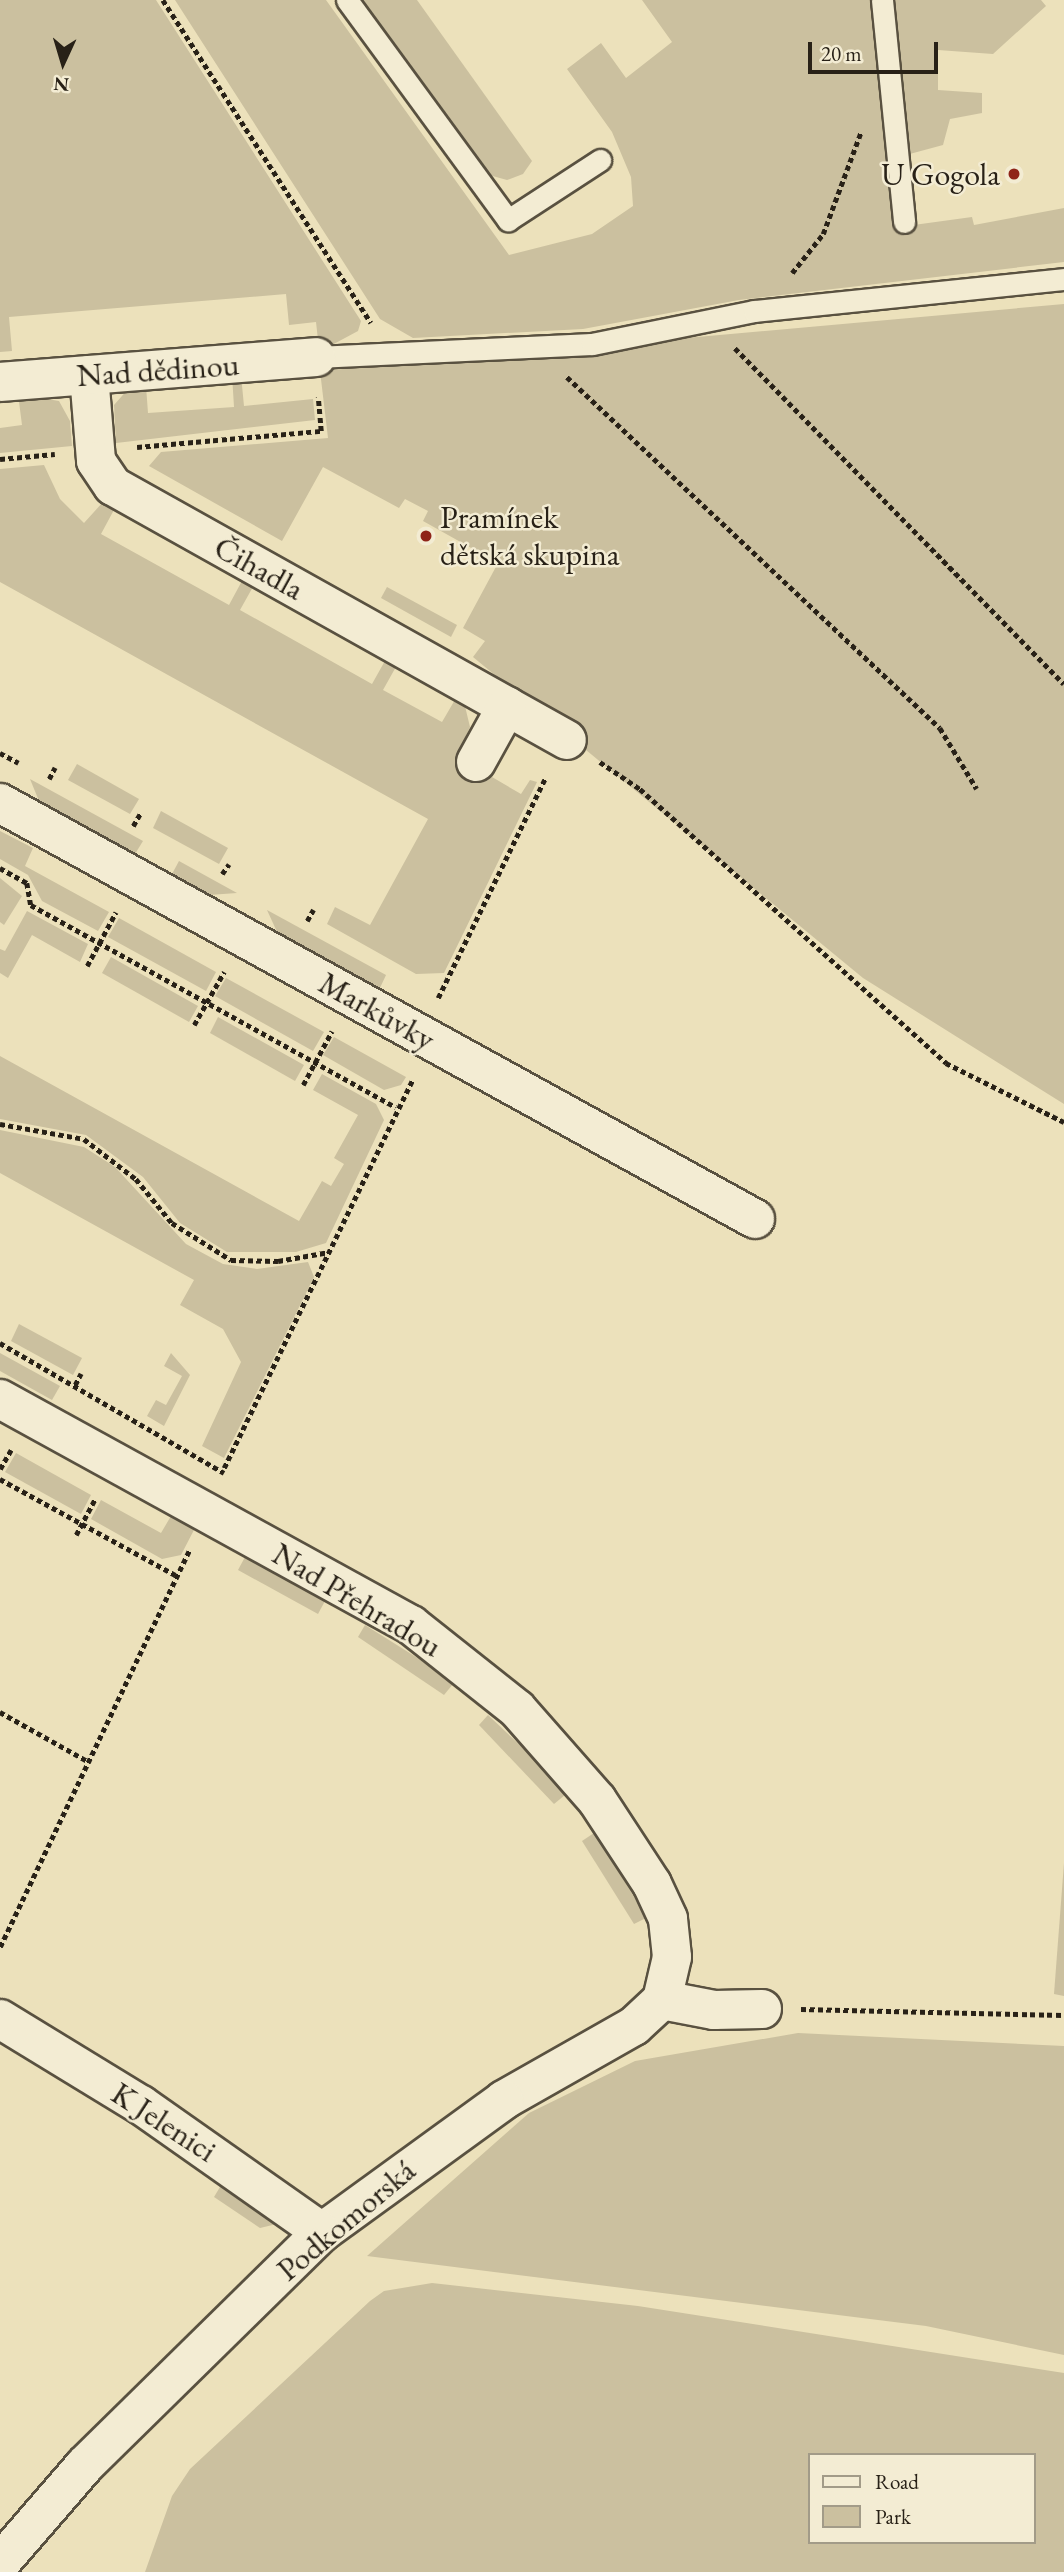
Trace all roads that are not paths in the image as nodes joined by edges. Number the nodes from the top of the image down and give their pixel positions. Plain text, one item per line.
1 (347, 0) edge
2 (882, 0) edge
3 (600, 160) dead end
4 (904, 222) dead end
5 (1064, 279) edge
6 (316, 357) joint
7 (89, 375) junction
8 (0, 382) edge
9 (507, 706) junction
10 (567, 740) road end
11 (476, 762) dead end
12 (0, 803) edge
13 (754, 1219) dead end
14 (0, 1399) edge
15 (662, 2000) junction
16 (762, 2009) road end
17 (0, 2020) edge
18 (322, 2232) junction
19 (0, 2563) edge

1 - 3 lane
2 - 4 lane
5 - 6 lane
6 - 7 street, Nad dědinou
7 - 8 street, Nad dědinou
7 - 9 street, Čihadla
9 - 10 street, Čihadla
9 - 11 street
12 - 13 street, Markůvky
14 - 15 street, Nad Přehradou
15 - 16 street
15 - 18 street, Podkomorská
17 - 18 street, K Jelenici
18 - 19 street, Podkomorská

